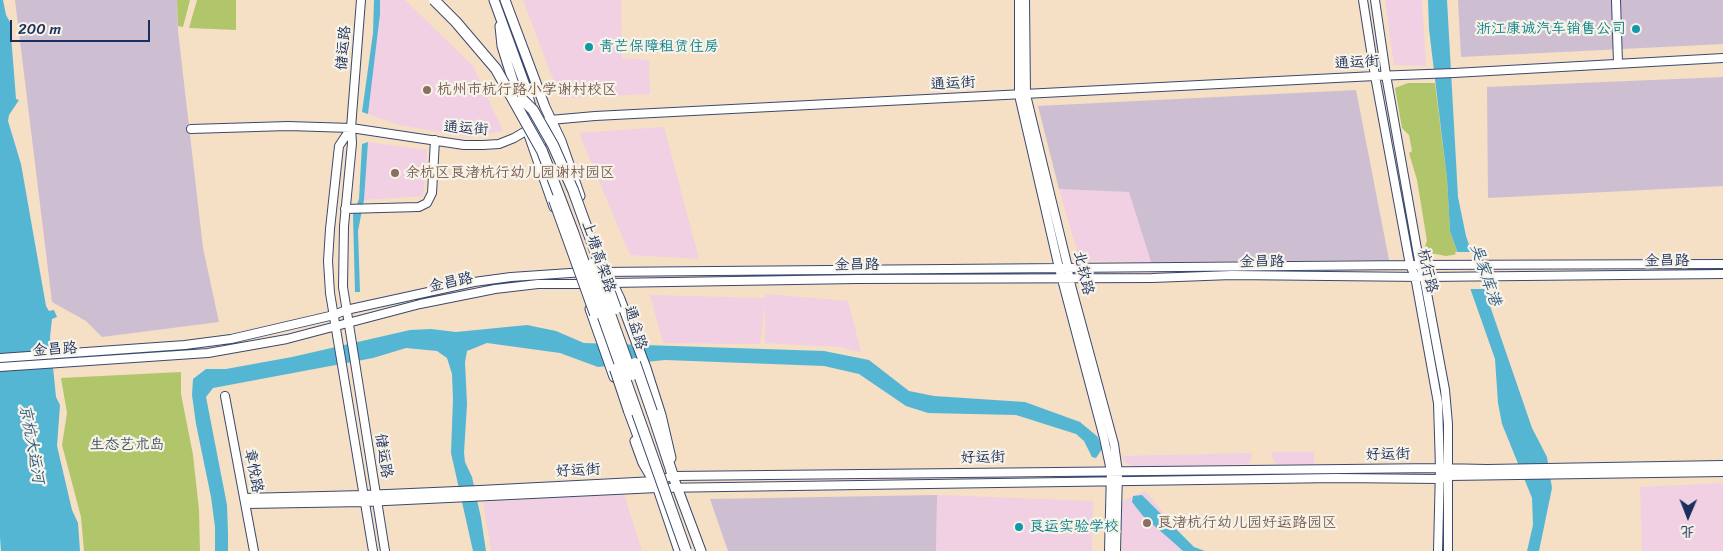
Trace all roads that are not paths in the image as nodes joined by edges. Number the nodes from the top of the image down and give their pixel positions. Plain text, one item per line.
1 (361, 0) edge
2 (434, 0) edge
3 (444, 0) edge
4 (494, 0) edge
5 (506, 0) edge
6 (1019, 0) edge
7 (1025, 0) edge
8 (1363, 0) edge
9 (1375, 0) edge
10 (1616, 0) edge
11 (1723, 58) edge
12 (1618, 63) junction
13 (496, 69) junction
14 (1386, 75) junction
15 (1374, 76) junction
16 (1023, 95) junction
17 (522, 99) junction
18 (550, 120) junction
19 (531, 127) junction
20 (350, 128) junction
21 (191, 129) dead end
22 (435, 140) junction
23 (345, 208) junction
24 (1723, 264) edge
25 (1410, 265) junction
26 (1420, 266) junction
27 (1059, 268) junction
28 (1068, 268) junction
29 (581, 272) junction
30 (606, 272) junction
31 (1723, 274) edge
32 (1415, 276) junction
33 (1424, 276) junction
34 (1065, 278) junction
35 (612, 282) junction
36 (584, 284) junction
37 (346, 310) junction
38 (334, 315) junction
39 (348, 323) junction
40 (336, 326) junction
41 (0, 358) edge
42 (0, 368) edge
43 (225, 396) dead end
44 (1723, 465) edge
45 (1440, 468) junction
46 (1114, 472) junction
47 (1449, 472) junction
48 (1538, 472) junction
49 (1723, 472) edge
50 (673, 476) junction
51 (1440, 478) junction
52 (1114, 482) junction
53 (656, 485) junction
54 (678, 489) junction
55 (376, 498) junction
56 (365, 499) junction
57 (245, 501) junction
58 (254, 551) edge
59 (373, 551) edge
60 (385, 551) edge
61 (678, 551) edge
62 (686, 551) edge
63 (692, 551) edge
64 (700, 551) edge
65 (1109, 551) edge
66 (1116, 551) edge
67 (1438, 551) edge
68 (1448, 551) edge

1 - 20 street, 储运路
2 - 13 highway, 上塘高架路, bridge
3 - 17 highway, 上塘高架路
4 - 19 main road
5 - 18 main road, 通益路
6 - 16 street, 北软路
7 - 16 street, 北软路
8 - 15 street, 杭行路
9 - 14 street, 杭行路
10 - 12 street
11 - 12 street, 通运街
12 - 14 street, 通运街
13 - 53 highway, bridge
13 - 62 highway, 上塘高架路, bridge
14 - 15 street, 通运街
14 - 26 street, 杭行路
15 - 16 street, 通运街
15 - 25 street, 杭行路
16 - 18 street, 通运街
16 - 27 street, 北软路
16 - 28 street, 北软路
17 - 50 highway, bridge
17 - 63 highway, 上塘高架路, bridge
18 - 19 street, 通运街
18 - 30 main road, 通益路
19 - 22 street, 通运街
19 - 29 main road
20 - 21 street, 通运街
20 - 22 street, 通运街
20 - 23 street, 储运路
20 - 38 street, 储运路
22 - 23 street
23 - 37 street, 储运路
24 - 26 street, 金昌路
25 - 26 street, 金昌路
25 - 28 street, 金昌路
25 - 32 street, 杭行路
26 - 33 street, 杭行路
27 - 28 street, 金昌路
27 - 30 street, 金昌路
27 - 34 street, 北软路
28 - 34 street, 北软路
29 - 30 street, 金昌路
29 - 36 main road
29 - 37 street, 金昌路
30 - 35 main road, 通益路
31 - 33 street, 金昌路
32 - 33 street, 金昌路
32 - 34 street, 金昌路
32 - 45 street, 杭行路
33 - 47 street, 杭行路
34 - 35 street, 金昌路
34 - 46 street, 北软路
35 - 36 street, 金昌路
35 - 50 main road
35 - 50 main road, 通益路
36 - 39 street, 金昌路
36 - 53 main road
37 - 38 street, 金昌路
37 - 39 street, 储运路
38 - 40 street, 储运路
38 - 41 street, 金昌路
39 - 40 street, 金昌路
39 - 55 street, 储运路
40 - 42 street, 金昌路
40 - 56 street, 储运路
43 - 57 street, 章悦路
44 - 48 street, 好运街
45 - 46 street, 好运街
45 - 47 street, 好运街
45 - 51 street, 杭行路
46 - 50 street, 好运街
46 - 52 street, 北软路
47 - 48 street, 好运街
47 - 51 street, 好运街
47 - 68 street, 杭行路
48 - 49 street, 好运街
50 - 53 street, 好运街
50 - 54 main road, 通益路
51 - 52 street, 好运街
51 - 67 street, 杭行路
52 - 54 street, 好运街
52 - 65 street, 北软路
52 - 66 street, 北软路
53 - 54 street, 好运街
53 - 55 street, 好运街
53 - 55 street, 好运街
53 - 61 main road
54 - 64 main road, 通益路
55 - 56 street, 好运街
55 - 60 street, 储运路
56 - 57 street, 好运街
56 - 59 street, 储运路
57 - 58 street, 章悦路

